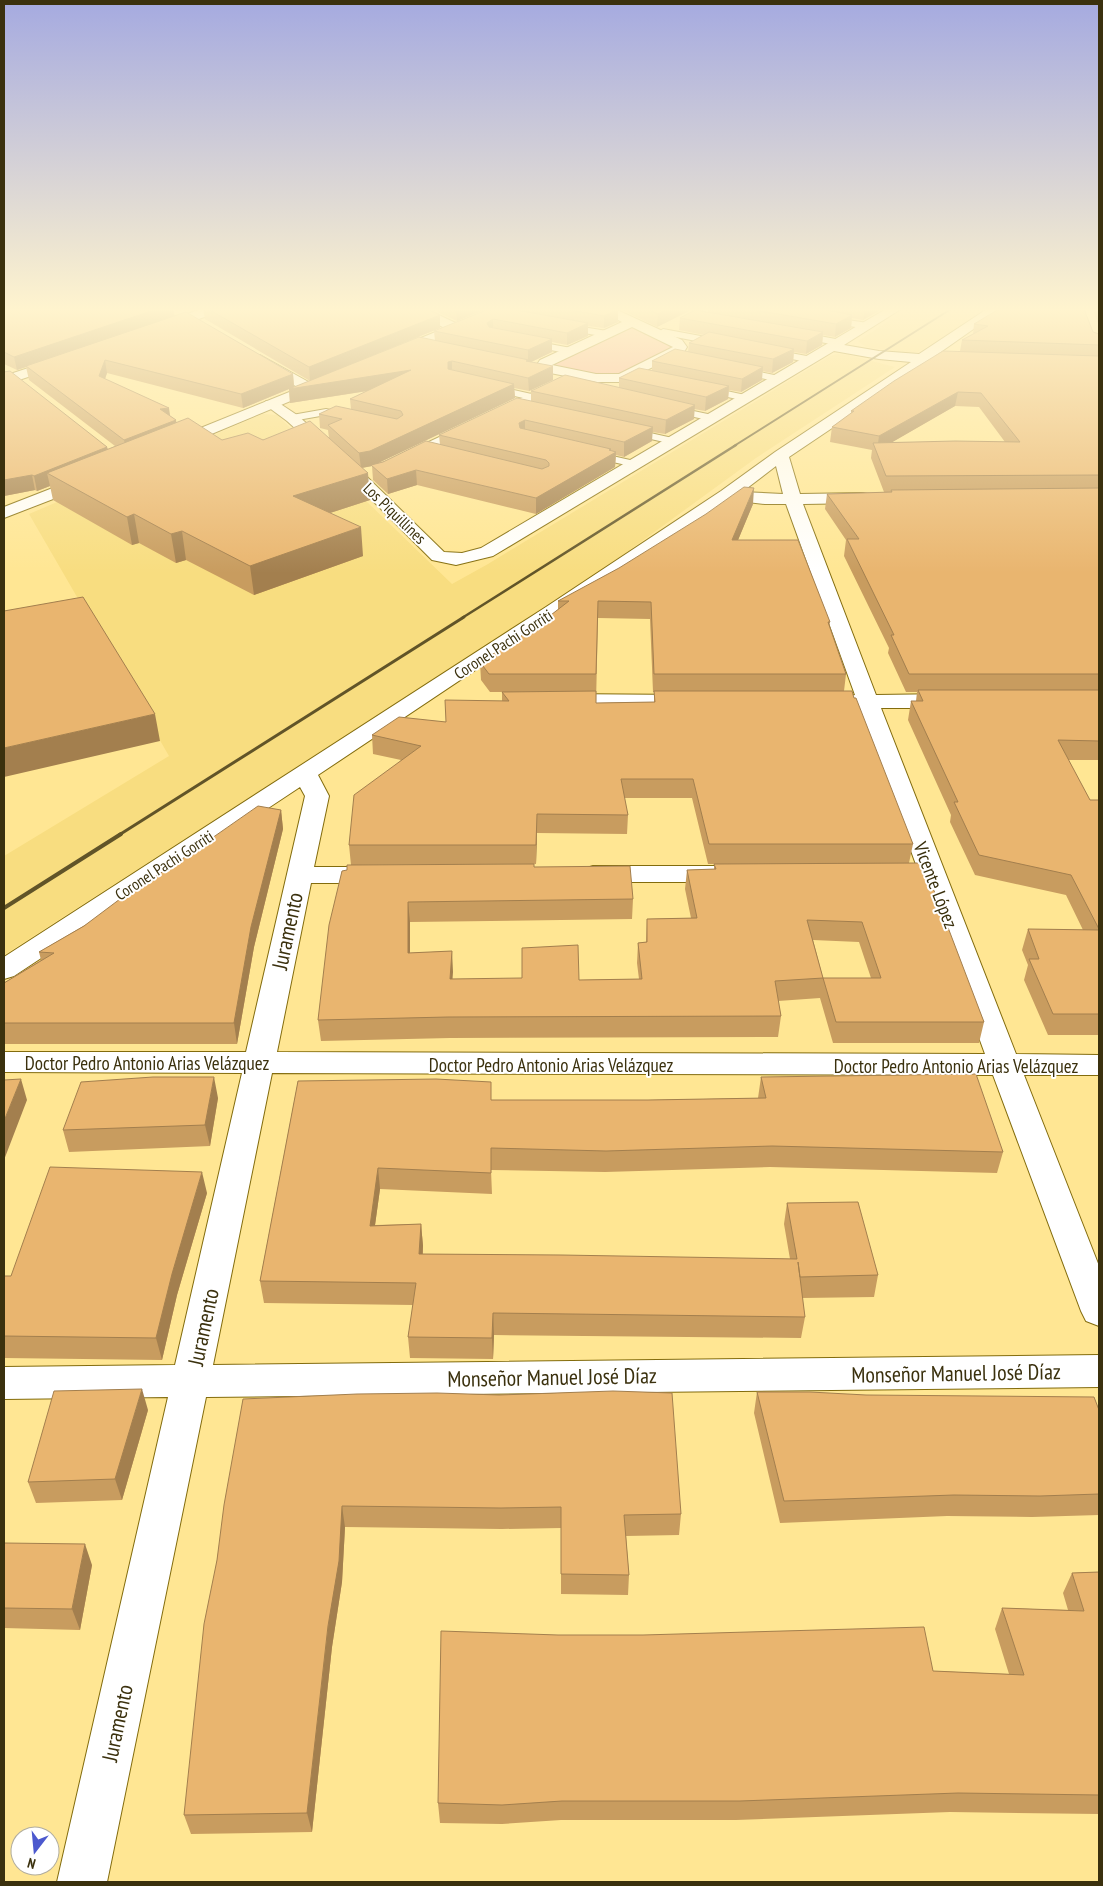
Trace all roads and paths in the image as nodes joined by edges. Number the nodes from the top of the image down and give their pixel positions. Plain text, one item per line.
1 (288, 397) edge
2 (513, 397) edge
3 (540, 397) edge
4 (741, 397) edge
5 (868, 397) edge
6 (746, 398) joint
7 (531, 403) junction
8 (271, 404) junction
9 (658, 406) edge
10 (292, 418) junction
11 (352, 418) edge
12 (713, 418) junction
13 (616, 429) edge
14 (673, 441) junction
15 (422, 450) junction
16 (154, 452) edge
17 (580, 452) edge
18 (441, 455) edge
19 (781, 455) junction
20 (635, 464) junction
21 (392, 465) edge
22 (377, 472) edge
23 (101, 474) edge
24 (357, 476) junction
25 (727, 495) junction
26 (882, 498) edge
27 (793, 499) junction
28 (4, 513) edge
29 (416, 701) junction
30 (456, 701) edge
31 (534, 701) edge
32 (965, 701) edge
33 (712, 702) edge
34 (830, 702) edge
35 (869, 702) junction
36 (305, 773) junction
37 (902, 873) edge
38 (931, 873) junction
39 (566, 874) edge
40 (744, 874) edge
41 (299, 875) junction
42 (398, 875) edge
43 (4, 970) edge
44 (4, 1062) edge
45 (258, 1064) junction
46 (1099, 1065) edge
47 (1005, 1066) junction
48 (1099, 1311) edge
49 (1099, 1371) edge
50 (191, 1381) junction
51 (4, 1383) edge
52 (82, 1882) edge

1 - 8 street
2 - 7 lane
3 - 7 street
4 - 6 lane
5 - 19 street, Coronel Pachi Gorriti
6 - 12 street
7 - 15 street
8 - 10 street, Los Piquillines
8 - 16 street
9 - 12 lane
10 - 11 lane
10 - 24 street, Los Piquillines
12 - 14 street
13 - 14 lane
14 - 20 street
15 - 18 lane
15 - 21 street
17 - 20 lane
19 - 25 street, Coronel Pachi Gorriti
19 - 27 street, Vicente López
20 - 24 street, Los Piquillines
22 - 24 street
23 - 28 street
25 - 27 street
25 - 29 street, Coronel Pachi Gorriti
26 - 27 street
27 - 35 street, Vicente López
29 - 30 street
29 - 36 street, Coronel Pachi Gorriti
31 - 33 street
32 - 35 street
34 - 35 street
35 - 38 street, Vicente López
36 - 41 street, Juramento
36 - 43 street, Coronel Pachi Gorriti
37 - 38 street
38 - 47 street, Vicente López
39 - 40 street
41 - 42 street
41 - 45 street, Juramento
44 - 45 street, Doctor Pedro Antonio Arias Velázquez
45 - 47 street, Doctor Pedro Antonio Arias Velázquez
45 - 50 street, Juramento
46 - 47 street, Doctor Pedro Antonio Arias Velázquez
47 - 48 street, Vicente López
49 - 50 street, Monseñor Manuel José Díaz
50 - 51 street, Monseñor Manuel José Díaz
50 - 52 street, Juramento

